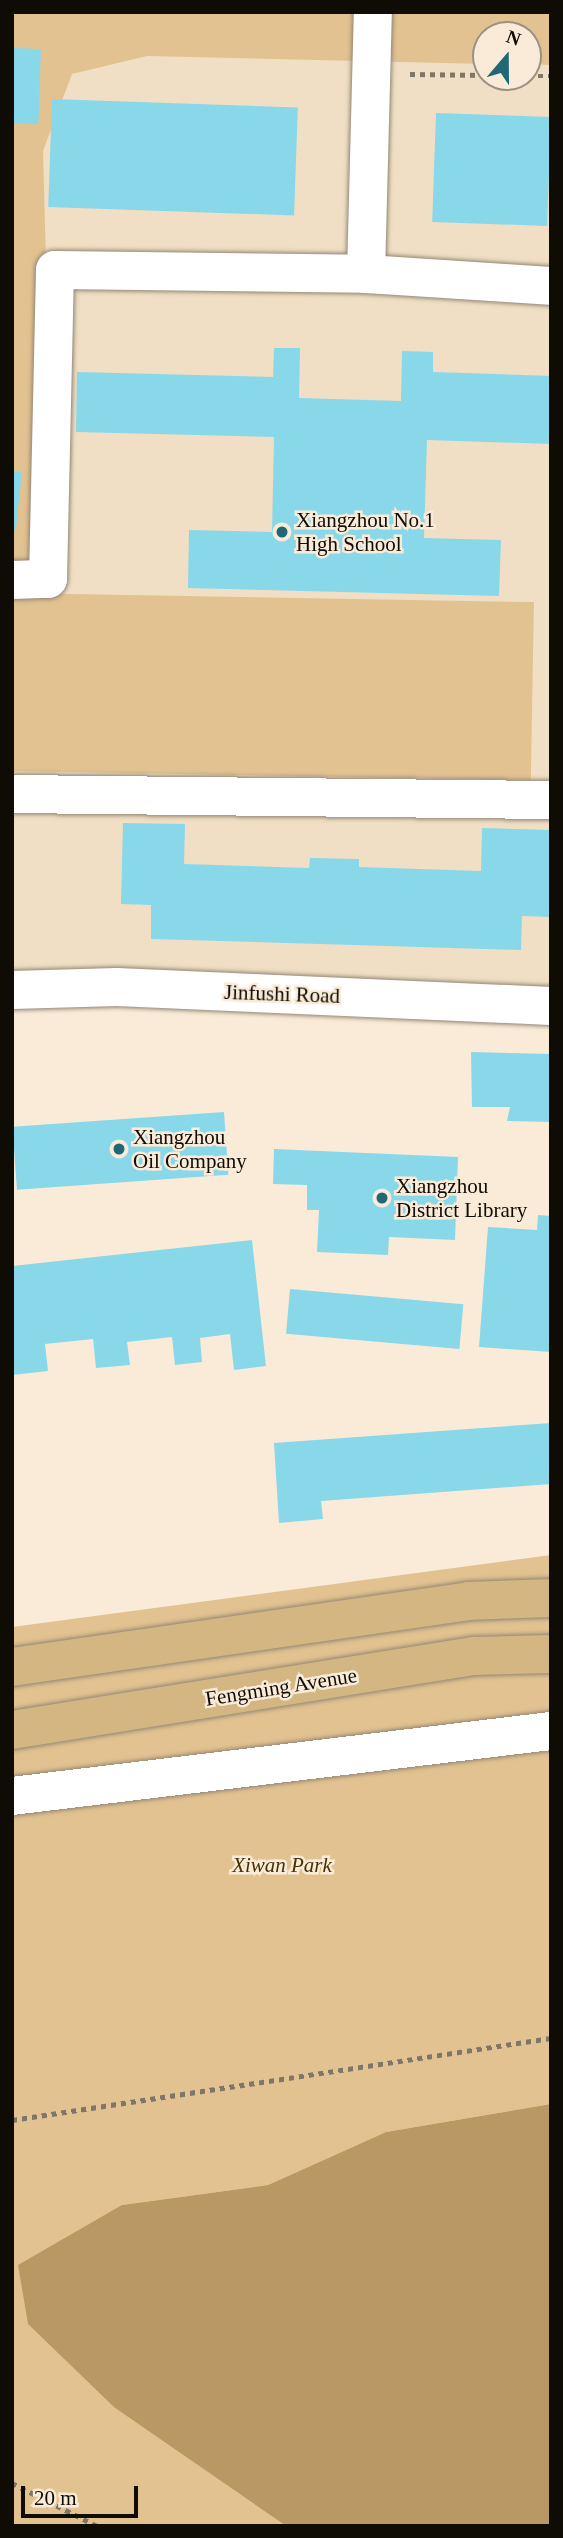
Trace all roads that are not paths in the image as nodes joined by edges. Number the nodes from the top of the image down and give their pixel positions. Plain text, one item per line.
1 (373, 12) edge
2 (366, 274) junction
3 (551, 286) edge
4 (12, 580) edge
5 (12, 794) edge
6 (551, 800) edge
7 (12, 990) edge
8 (551, 1006) edge
9 (551, 1598) edge
10 (551, 1654) edge
11 (12, 1667) edge
12 (12, 1730) edge
13 (551, 1731) edge
14 (12, 1796) edge

1 - 2 street
2 - 3 street
2 - 4 street
5 - 6 street
7 - 8 street, Jinfushi Road
9 - 11 main road
10 - 12 main road, Fengming Avenue
13 - 14 street

